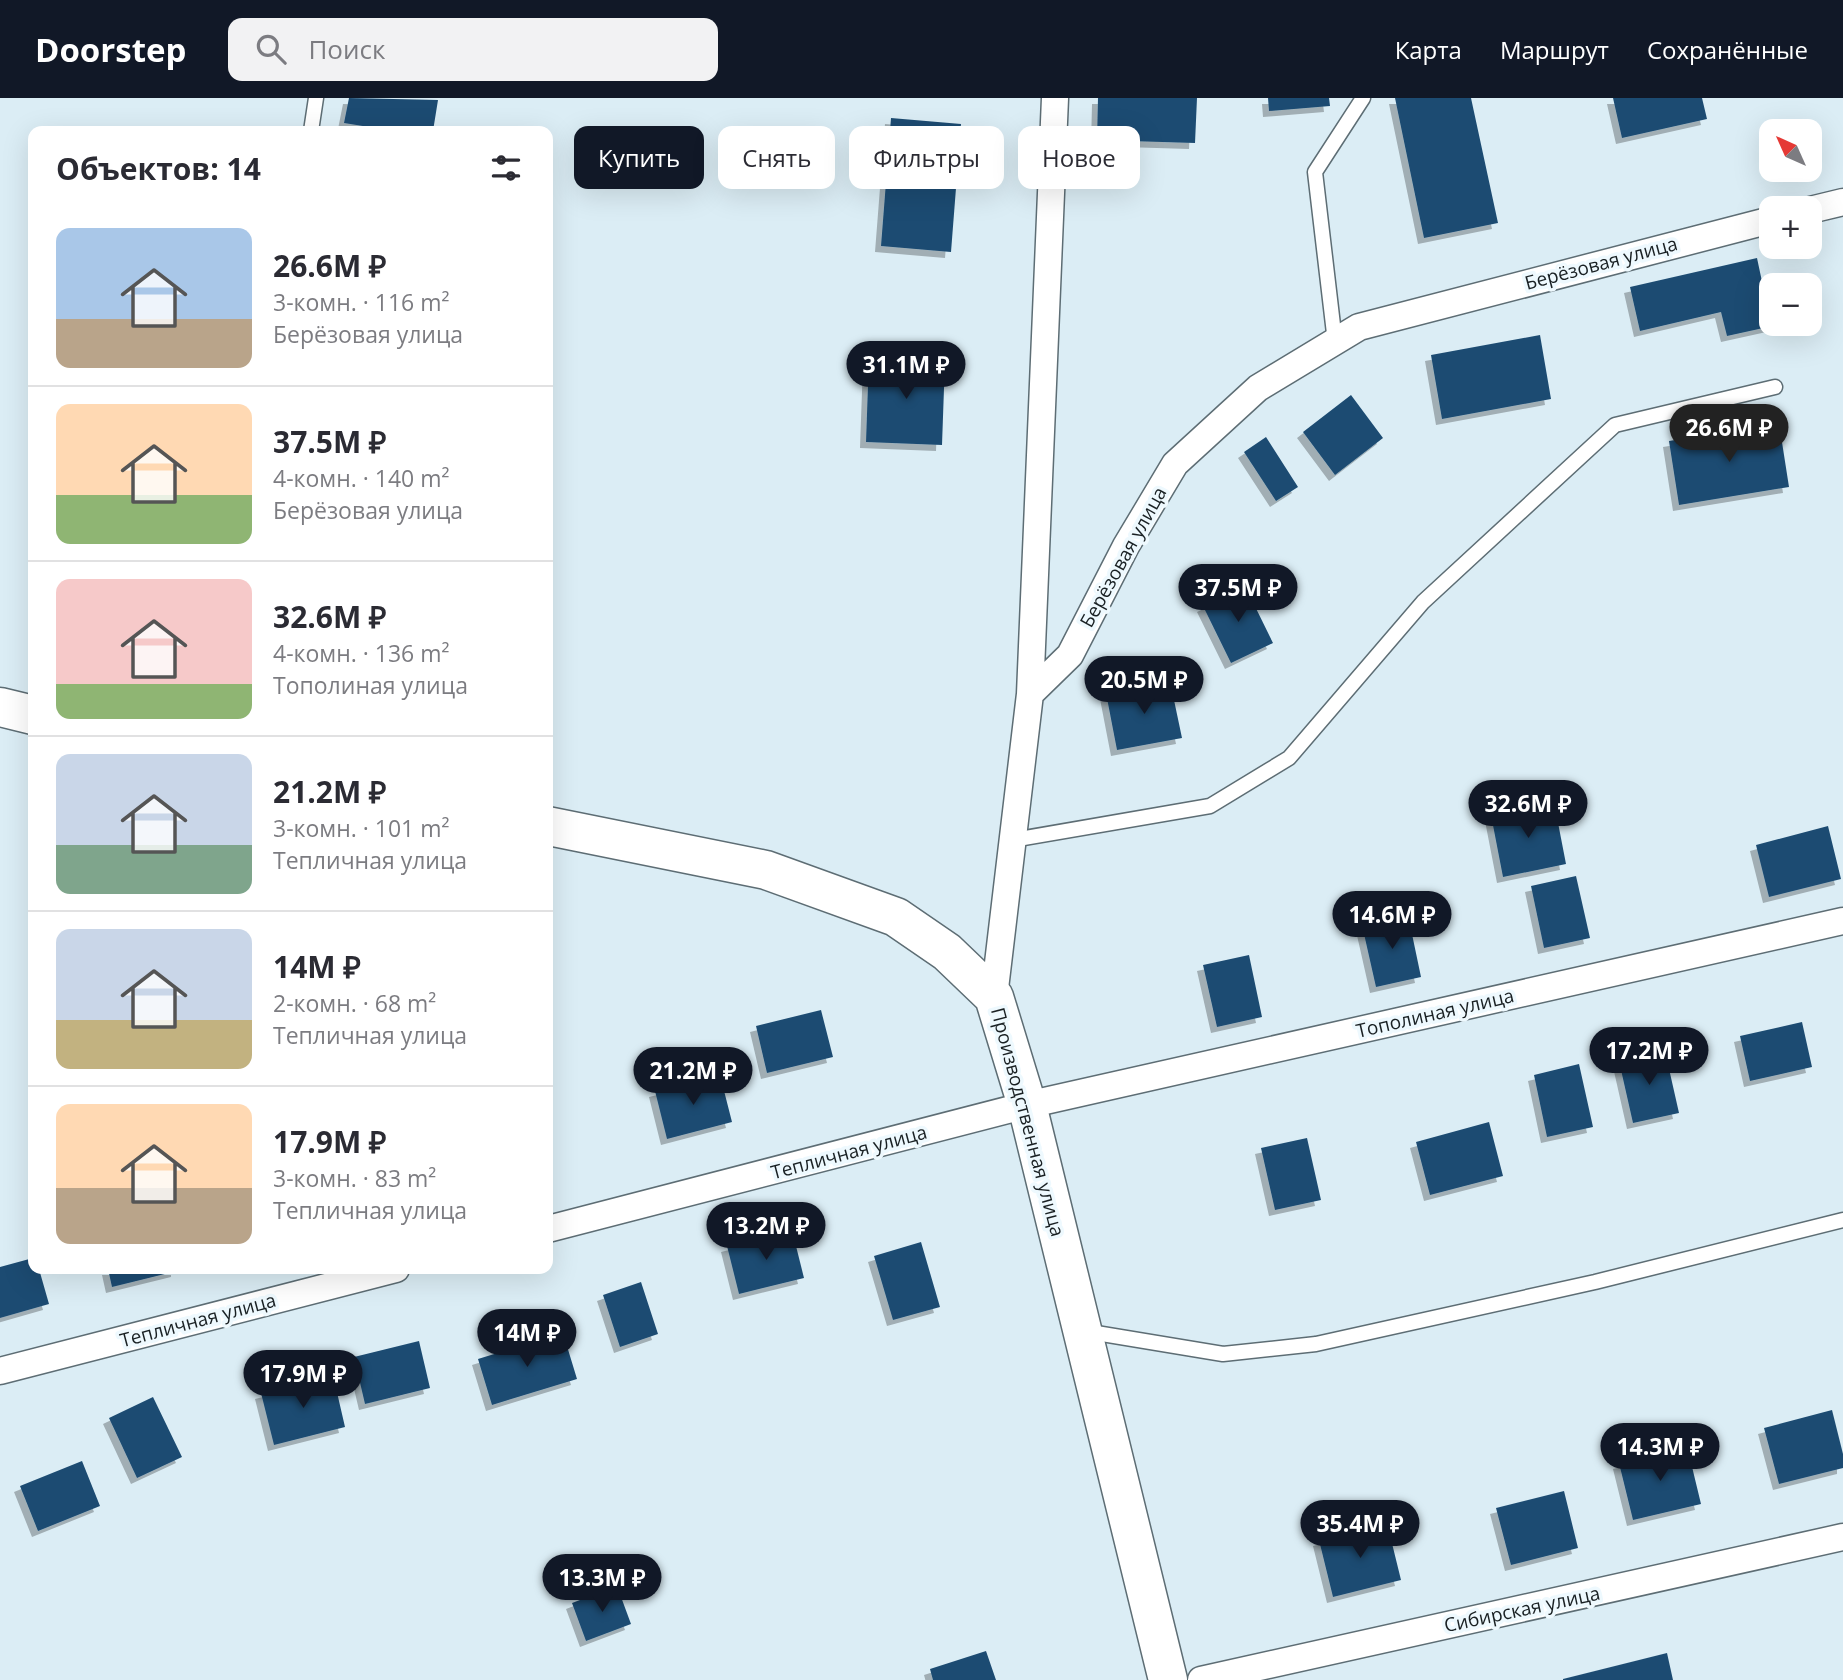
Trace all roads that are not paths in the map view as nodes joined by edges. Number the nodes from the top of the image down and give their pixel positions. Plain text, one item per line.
1 (316, 98) edge
2 (1055, 98) edge
3 (1363, 98) edge
4 (312, 126) edge
5 (1843, 202) edge
6 (1822, 207) edge
7 (1759, 223) edge
8 (1335, 342) junction
9 (1775, 387) dead end
10 (1030, 694) junction
11 (0, 707) edge
12 (28, 714) edge
13 (553, 827) edge
14 (1013, 840) junction
15 (1843, 921) edge
16 (994, 998) junction
17 (1027, 1105) junction
18 (1843, 1220) edge
19 (553, 1228) edge
20 (377, 1274) edge
21 (1082, 1330) junction
22 (0, 1371) edge
23 (1843, 1537) edge
24 (1168, 1680) edge
25 (1201, 1680) edge

1 - 4 lane
2 - 10 street
3 - 8 lane
5 - 6 street
7 - 8 street, Берёзовая улица
8 - 10 street, Берёзовая улица
9 - 14 lane
10 - 14 street
11 - 12 street
13 - 16 street, Производственная улица
14 - 16 street
15 - 17 street, Тополиная улица
16 - 17 street, Производственная улица
17 - 19 street, Тепличная улица
17 - 21 street, Производственная улица
18 - 21 lane
20 - 22 street, Тепличная улица
21 - 24 street, Производственная улица
23 - 25 street, Сибирская улица

